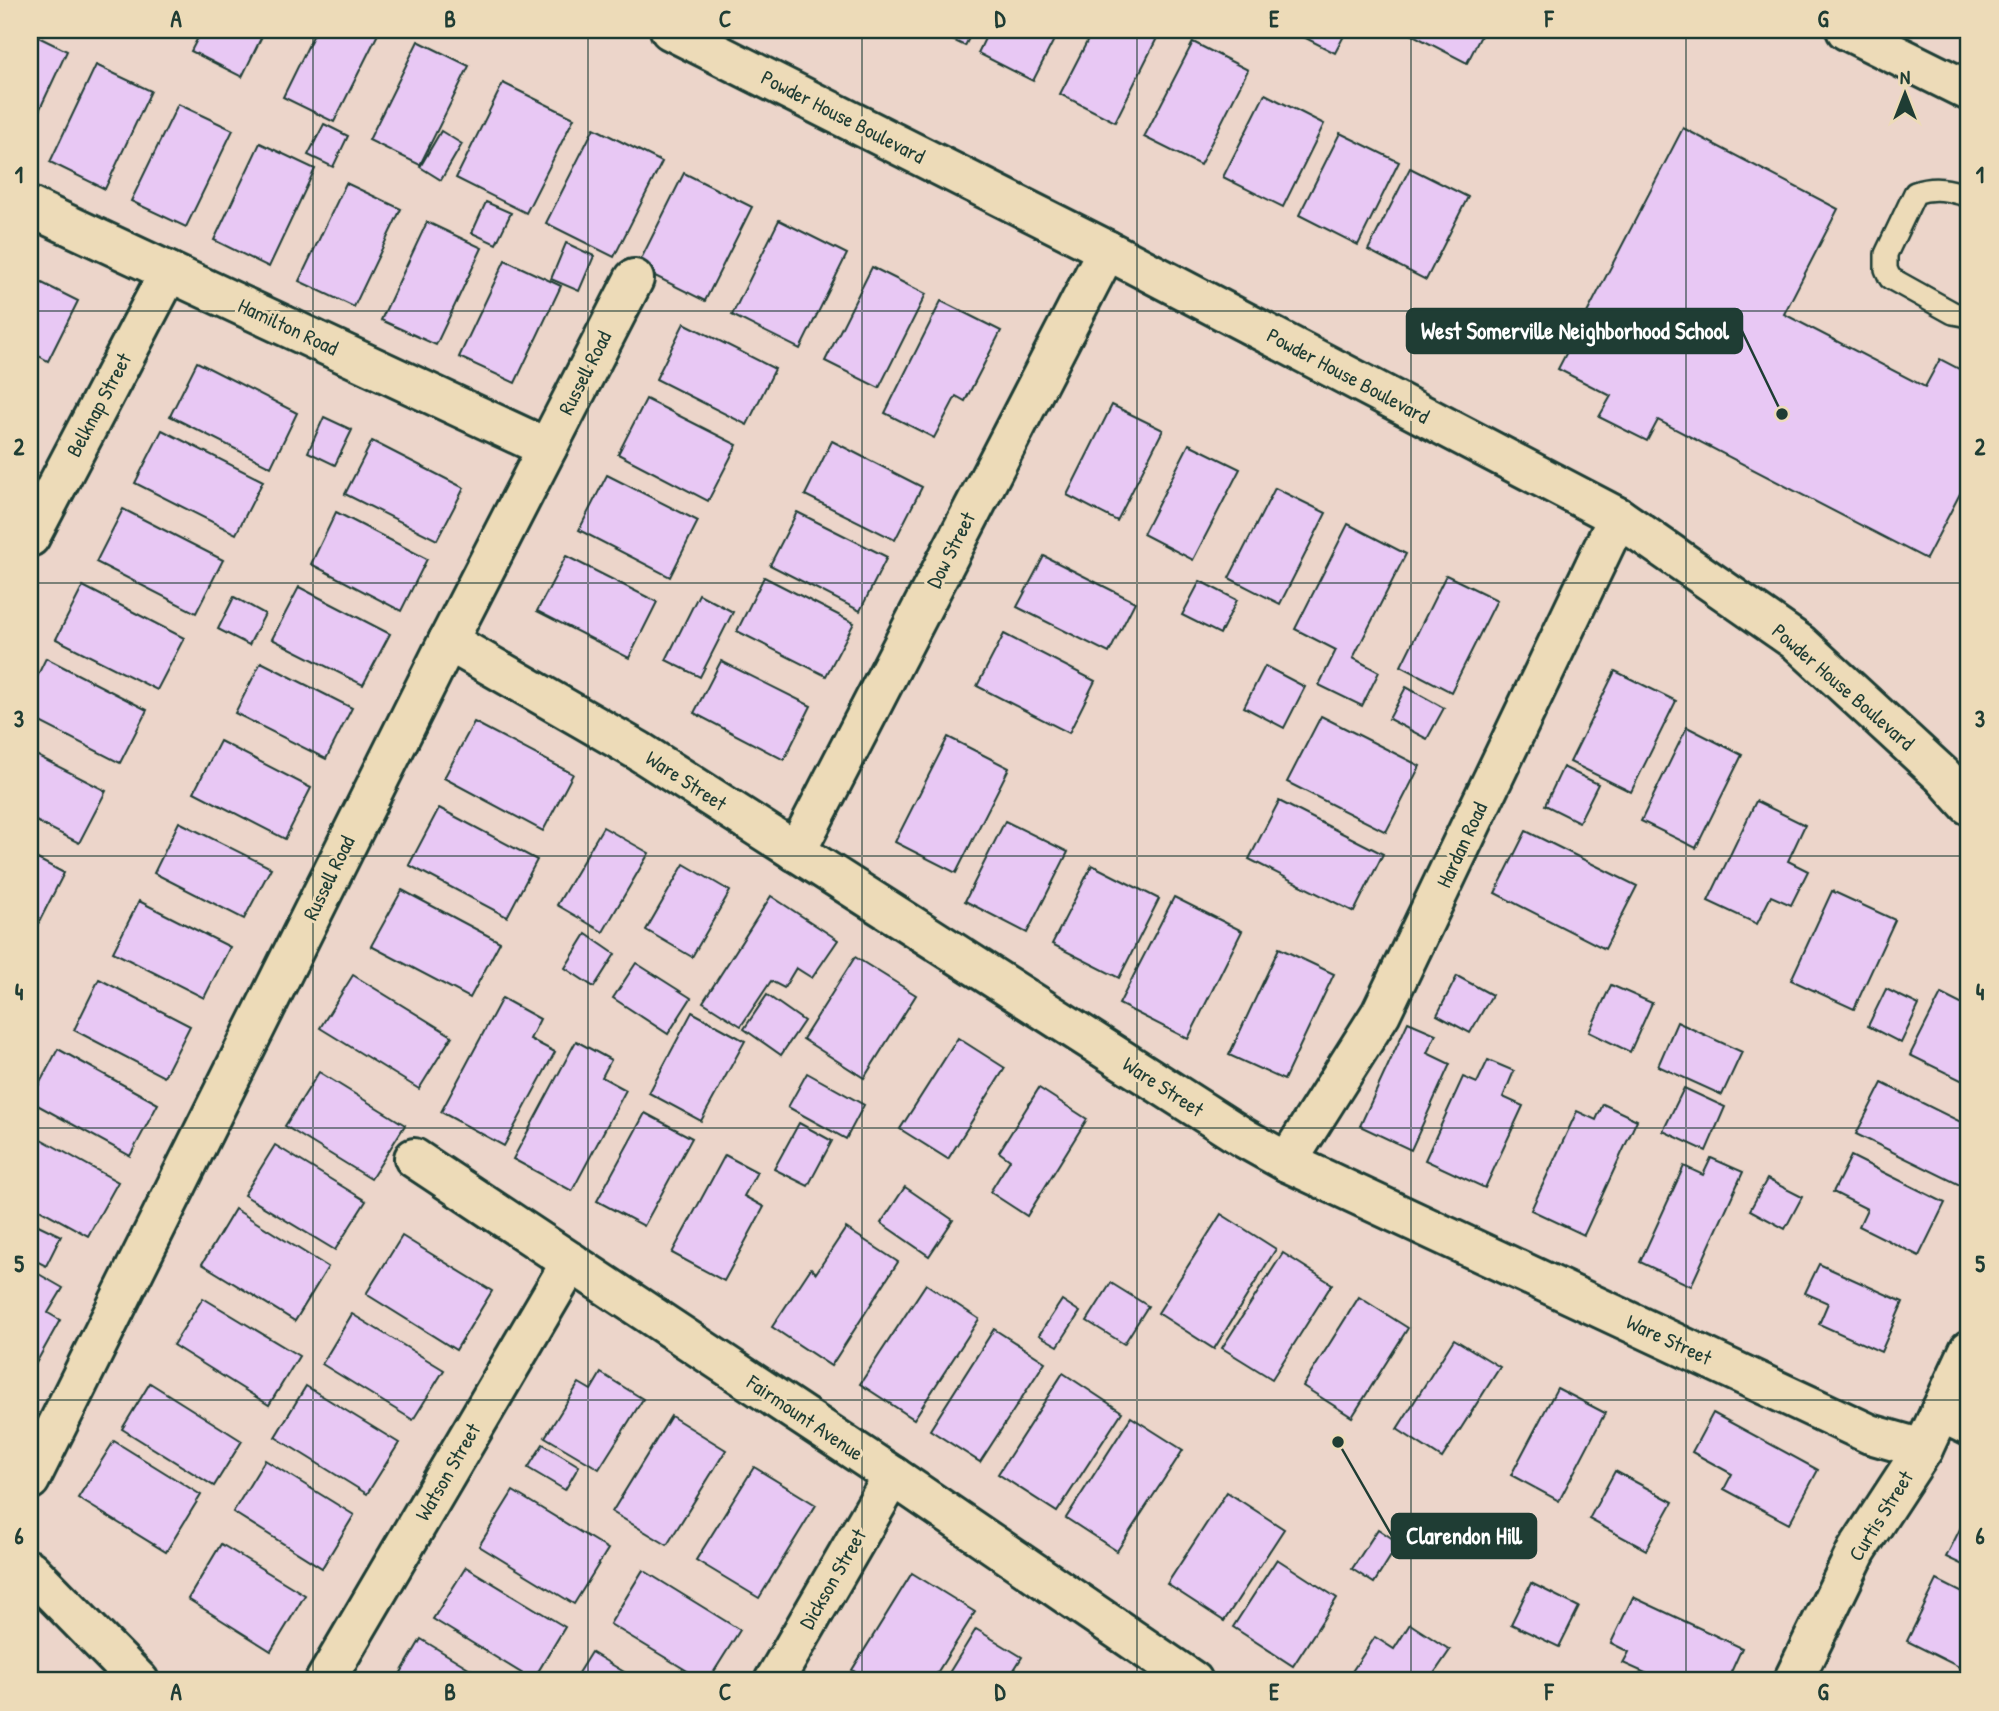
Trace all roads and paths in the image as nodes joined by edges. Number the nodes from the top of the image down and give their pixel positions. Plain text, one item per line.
1 (670, 30) edge
2 (1846, 30) edge
3 (1969, 91) edge
4 (1969, 196) edge
5 (30, 207) edge
6 (1107, 250) junction
7 (169, 272) junction
8 (634, 279) dead end
9 (1969, 316) edge
10 (547, 448) junction
11 (1618, 517) junction
12 (30, 537) edge
13 (447, 641) junction
14 (1969, 805) edge
15 (796, 852) junction
16 (414, 1158) dead end
17 (1287, 1162) junction
18 (571, 1262) junction
19 (1969, 1350) edge
20 (1955, 1419) edge
21 (1923, 1449) junction
22 (892, 1476) junction
23 (30, 1480) edge
24 (30, 1570) edge
25 (139, 1681) edge
26 (325, 1681) edge
27 (774, 1681) edge
28 (1193, 1681) edge
29 (1793, 1681) edge

1 - 6 street, Powder House Boulevard
2 - 3 street
4 - 9 lane
5 - 7 street, Hamilton Road
6 - 11 street, Powder House Boulevard
6 - 15 street, Dow Street
7 - 10 street, Hamilton Road
7 - 12 street, Belknap Street
8 - 10 street, Russell Road
10 - 13 street, Russell Road
11 - 14 street, Powder House Boulevard
11 - 17 street, Hardan Road
13 - 15 street, Ware Street
13 - 23 street, Russell Road
15 - 17 street, Ware Street
16 - 18 street, Fairmount Avenue
17 - 21 street, Ware Street
18 - 22 street, Fairmount Avenue
18 - 26 street, Watson Street
19 - 20 street, Curtis Street
20 - 21 street, Curtis Street
21 - 29 street, Curtis Street
22 - 27 street, Dickson Street
22 - 28 street, Fairmount Avenue
24 - 25 street

